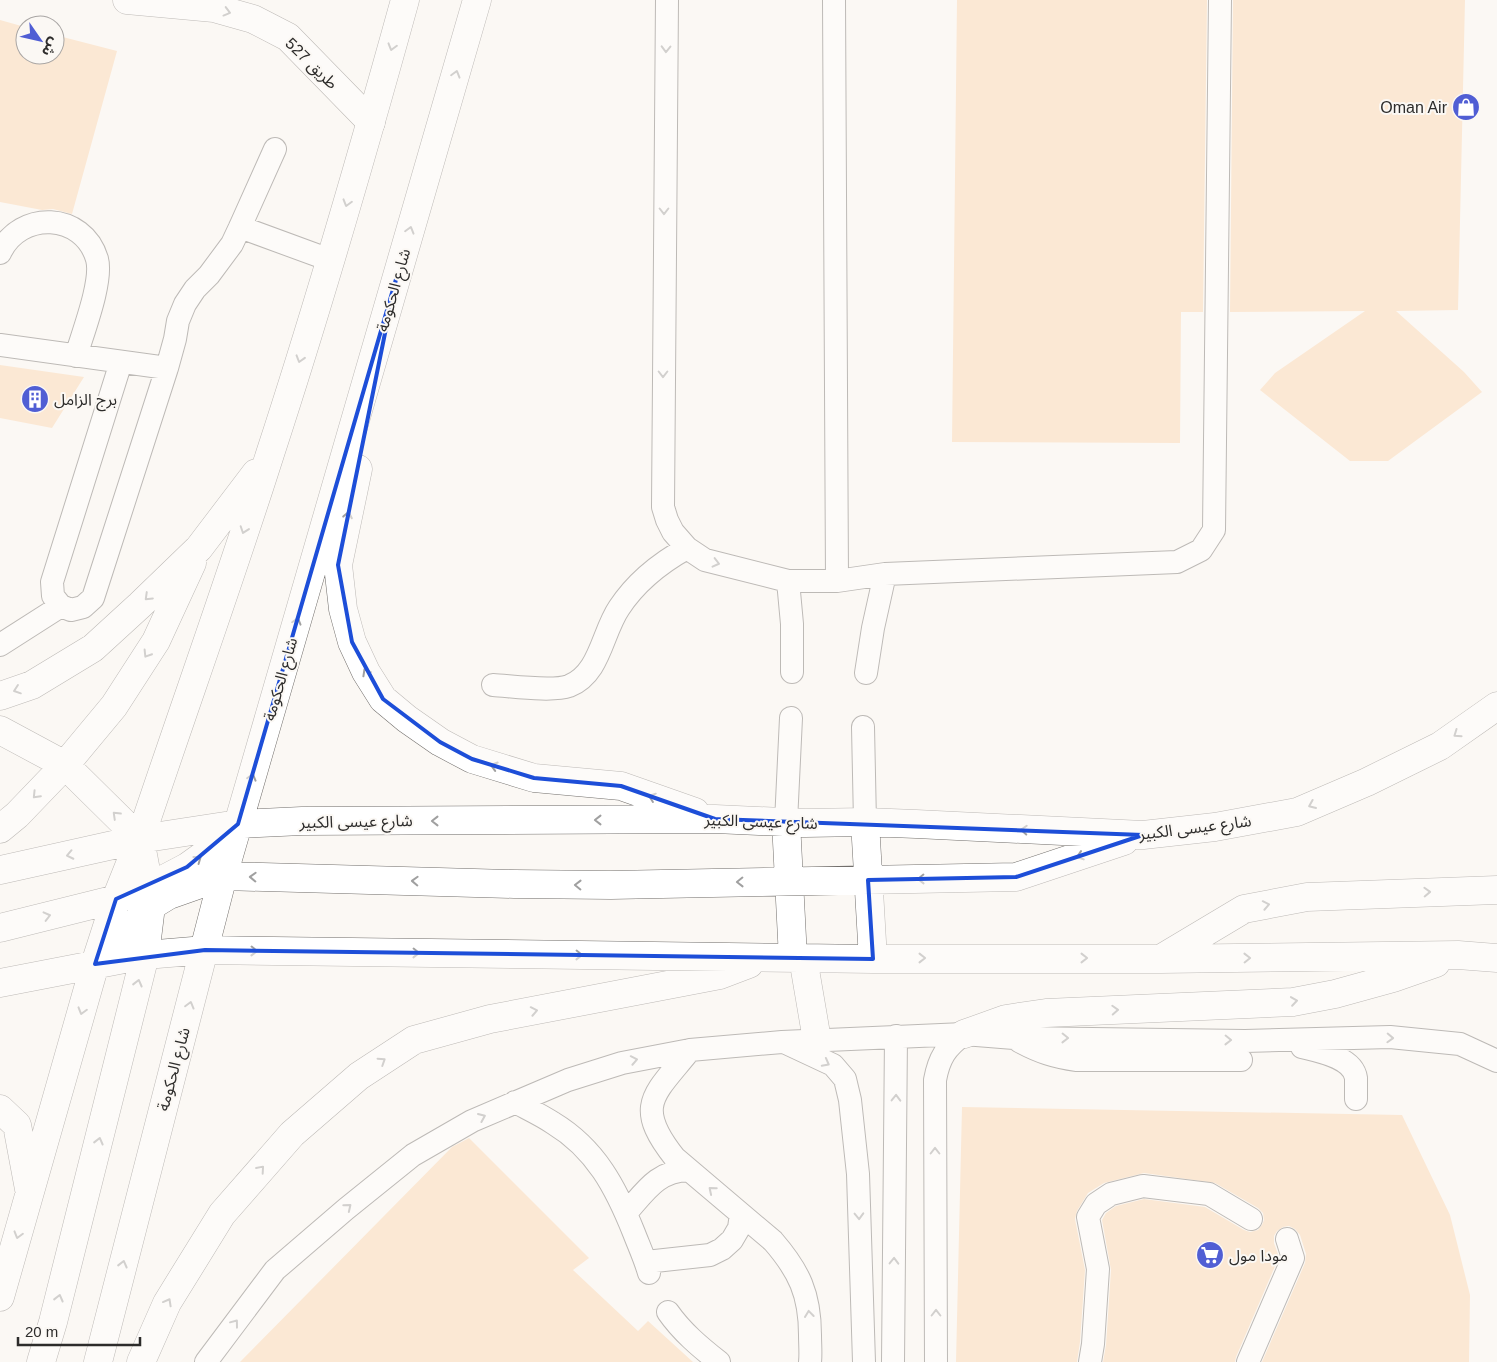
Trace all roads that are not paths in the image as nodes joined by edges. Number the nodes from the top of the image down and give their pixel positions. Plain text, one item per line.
1 (127, 0) edge
2 (405, 0) edge
3 (478, 0) edge
4 (667, 0) edge
5 (834, 0) edge
6 (1220, 0) edge
7 (371, 122) junction
8 (275, 149) dead end
9 (240, 227) junction
10 (0, 253) edge
11 (330, 260) junction
12 (396, 279) junction
13 (0, 345) edge
14 (76, 356) junction
15 (121, 362) junction
16 (167, 368) junction
17 (270, 454) junction
18 (199, 548) junction
19 (687, 548) junction
20 (885, 574) junction
21 (788, 580) junction
22 (837, 581) junction
23 (61, 606) junction
24 (0, 645) edge
25 (792, 672) dead end
26 (866, 673) dead end
27 (492, 685) dead end
28 (0, 696) edge
29 (1497, 706) edge
30 (791, 718) dead end
31 (863, 727) dead end
32 (0, 730) edge
33 (64, 765) junction
34 (715, 819) junction
35 (786, 822) junction
36 (865, 822) junction
37 (238, 824) junction
38 (0, 829) edge
39 (1143, 835) junction
40 (140, 839) junction
41 (0, 870) edge
42 (223, 876) junction
43 (868, 880) junction
44 (789, 881) junction
45 (1497, 890) edge
46 (150, 897) junction
47 (116, 899) junction
48 (0, 928) edge
49 (205, 950) junction
50 (145, 955) junction
51 (1458, 955) junction
52 (763, 958) junction
53 (798, 958) junction
54 (1497, 958) edge
55 (873, 959) junction
56 (1161, 959) junction
57 (95, 964) junction
58 (0, 983) edge
59 (964, 1034) junction
60 (896, 1036) junction
61 (1014, 1038) junction
62 (816, 1040) junction
63 (1277, 1040) junction
64 (782, 1042) junction
65 (690, 1050) junction
66 (1241, 1060) dead end
67 (1497, 1061) edge
68 (1356, 1099) dead end
69 (516, 1102) junction
70 (0, 1109) edge
71 (688, 1170) junction
72 (30, 1195) junction
73 (626, 1213) junction
74 (741, 1214) junction
75 (1251, 1219) dead end
76 (1287, 1239) dead end
77 (0, 1297) edge
78 (668, 1312) dead end
79 (41, 1362) edge
80 (98, 1362) edge
81 (141, 1362) edge
82 (206, 1362) edge
83 (719, 1362) edge
84 (810, 1362) edge
85 (864, 1362) edge
86 (893, 1362) edge
87 (936, 1362) edge
88 (1090, 1362) edge
89 (1248, 1362) edge

1 -> 7 main road, طريق 527
2 -> 7 main road
12 -> 3 main road, شارع الحكومة
4 -> 19 lane
5 - 22 lane
6 - 20 lane
7 -> 11 main road
8 - 9 lane
9 - 11 lane
9 - 16 lane
10 - 14 lane
11 -> 17 main road
34 -> 12 main road
37 -> 12 main road, شارع الحكومة
13 - 14 lane
14 - 15 lane
15 - 16 lane
15 - 23 lane
16 - 23 lane
17 - 18 main road
17 -> 40 main road
18 -> 28 main road
18 -> 33 main road
19 -> 21 lane
19 - 27 lane
20 - 22 lane
20 - 26 lane
21 - 22 lane
21 - 25 lane
23 - 24 lane
29 -> 39 main road, شارع عيسى الكبير
30 - 35 lane
31 - 36 lane
32 - 33 main road
33 -> 38 main road
40 -> 33 main road
34 - 35 main road, شارع عيسى الكبير
34 -> 37 main road, شارع عيسى الكبير
35 - 36 main road, شارع عيسى الكبير
35 - 44 main road
39 -> 36 main road, شارع عيسى الكبير
36 - 43 main road
37 - 40 main road, شارع عيسى الكبير
37 - 42 main road, شارع الحكومة
46 -> 37 main road
39 -> 43 main road
40 -> 41 main road, شارع عيسى الكبير
40 - 46 main road
40 - 47 main road
44 -> 42 main road
42 - 46 main road
42 - 49 main road, شارع الحكومة
43 - 44 main road
43 - 55 main road
44 - 53 main road
56 -> 45 main road
46 - 47 main road
46 - 50 main road
46 - 57 main road
48 -> 47 main road
47 - 57 main road
49 - 50 main road
49 -> 52 main road
80 -> 49 main road, شارع الحكومة
50 - 57 main road
79 -> 50 main road
51 - 54 main road
56 -> 51 main road
59 -> 51 main road
52 - 53 main road
81 -> 52 main road
53 - 55 main road
53 - 62 main road
55 -> 56 main road
57 - 58 main road
57 -> 72 main road
59 - 60 lane
59 - 61 lane
87 -> 59 lane
60 - 62 lane
86 -> 60 lane
61 -> 63 lane
61 - 66 lane
62 - 64 lane
63 -> 67 lane
63 - 68 lane
64 - 65 lane
64 -> 85 lane
69 -> 65 lane
65 - 71 lane
69 - 73 lane
82 -> 69 lane
70 - 72 main road
71 - 73 lane
74 -> 71 lane
72 -> 77 main road
73 - 74 lane
84 -> 74 lane
75 - 88 lane
76 - 89 lane
78 - 83 lane

